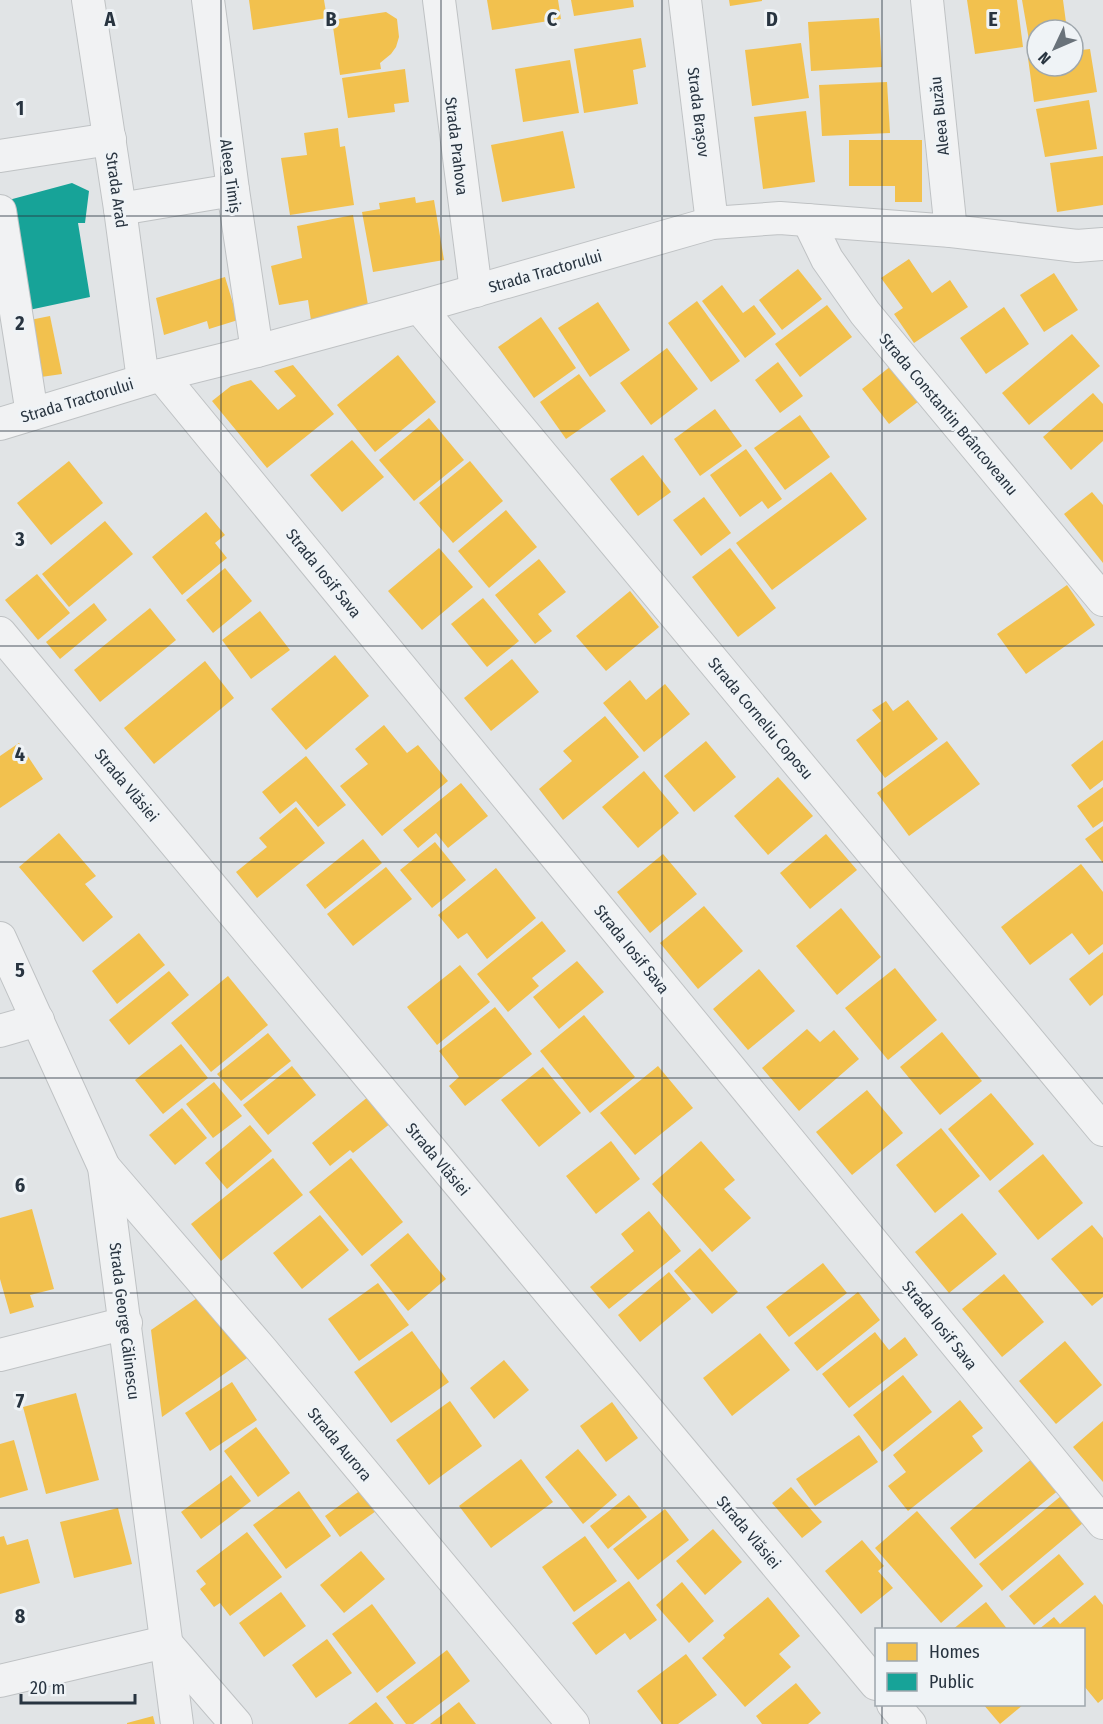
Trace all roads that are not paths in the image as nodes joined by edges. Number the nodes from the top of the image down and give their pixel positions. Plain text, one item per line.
1 (88, 0) edge
2 (208, 0) edge
3 (439, 0) edge
4 (685, 0) edge
5 (927, 0) edge
6 (110, 139) junction
7 (0, 156) edge
8 (233, 190) junction
9 (120, 208) junction
10 (0, 212) edge
11 (808, 220) junction
12 (712, 223) junction
13 (951, 231) junction
14 (1103, 244) edge
15 (476, 291) junction
16 (419, 307) junction
17 (257, 351) junction
18 (152, 377) junction
19 (32, 414) junction
20 (0, 424) edge
21 (1103, 600) edge
22 (0, 633) edge
23 (0, 938) edge
24 (38, 1020) junction
25 (0, 1031) edge
26 (1103, 1130) edge
27 (104, 1167) junction
28 (126, 1323) junction
29 (0, 1355) edge
30 (1103, 1523) edge
31 (165, 1642) junction
32 (0, 1681) edge
33 (875, 1683) edge
34 (895, 1706) edge
35 (177, 1724) edge
36 (236, 1724) edge
37 (573, 1724) edge
38 (910, 1724) edge

1 - 6 street, Strada Arad
2 - 8 street, Aleea Timiș
3 - 15 street, Strada Prahova
4 - 12 street, Strada Brașov
5 - 13 street, Aleea Buzău
6 - 7 street
6 - 9 street, Strada Arad
8 - 9 street
8 - 17 street, Aleea Timiș
9 - 18 street, Strada Arad
10 - 19 street
11 - 12 street, Strada Tractorului
11 - 13 street, Strada Tractorului
11 - 21 street, Strada Constantin Brâncoveanu
12 - 15 street, Strada Tractorului
13 - 14 street, Strada Tractorului
15 - 16 street, Strada Tractorului
16 - 17 street, Strada Tractorului
16 - 26 street, Strada Corneliu Coposu
17 - 18 street, Strada Tractorului
18 - 19 street, Strada Tractorului
18 - 30 street, Strada Iosif Sava
19 - 20 street, Strada Tractorului
22 - 33 street, Strada Vlăsiei
23 - 24 street, Strada George Călinescu
24 - 25 street
24 - 27 street, Strada George Călinescu
27 - 28 street, Strada George Călinescu
27 - 37 street, Strada Aurora
28 - 29 street
28 - 31 street, Strada George Călinescu
31 - 32 street
31 - 35 street, Strada George Călinescu
31 - 36 street
34 - 38 street

